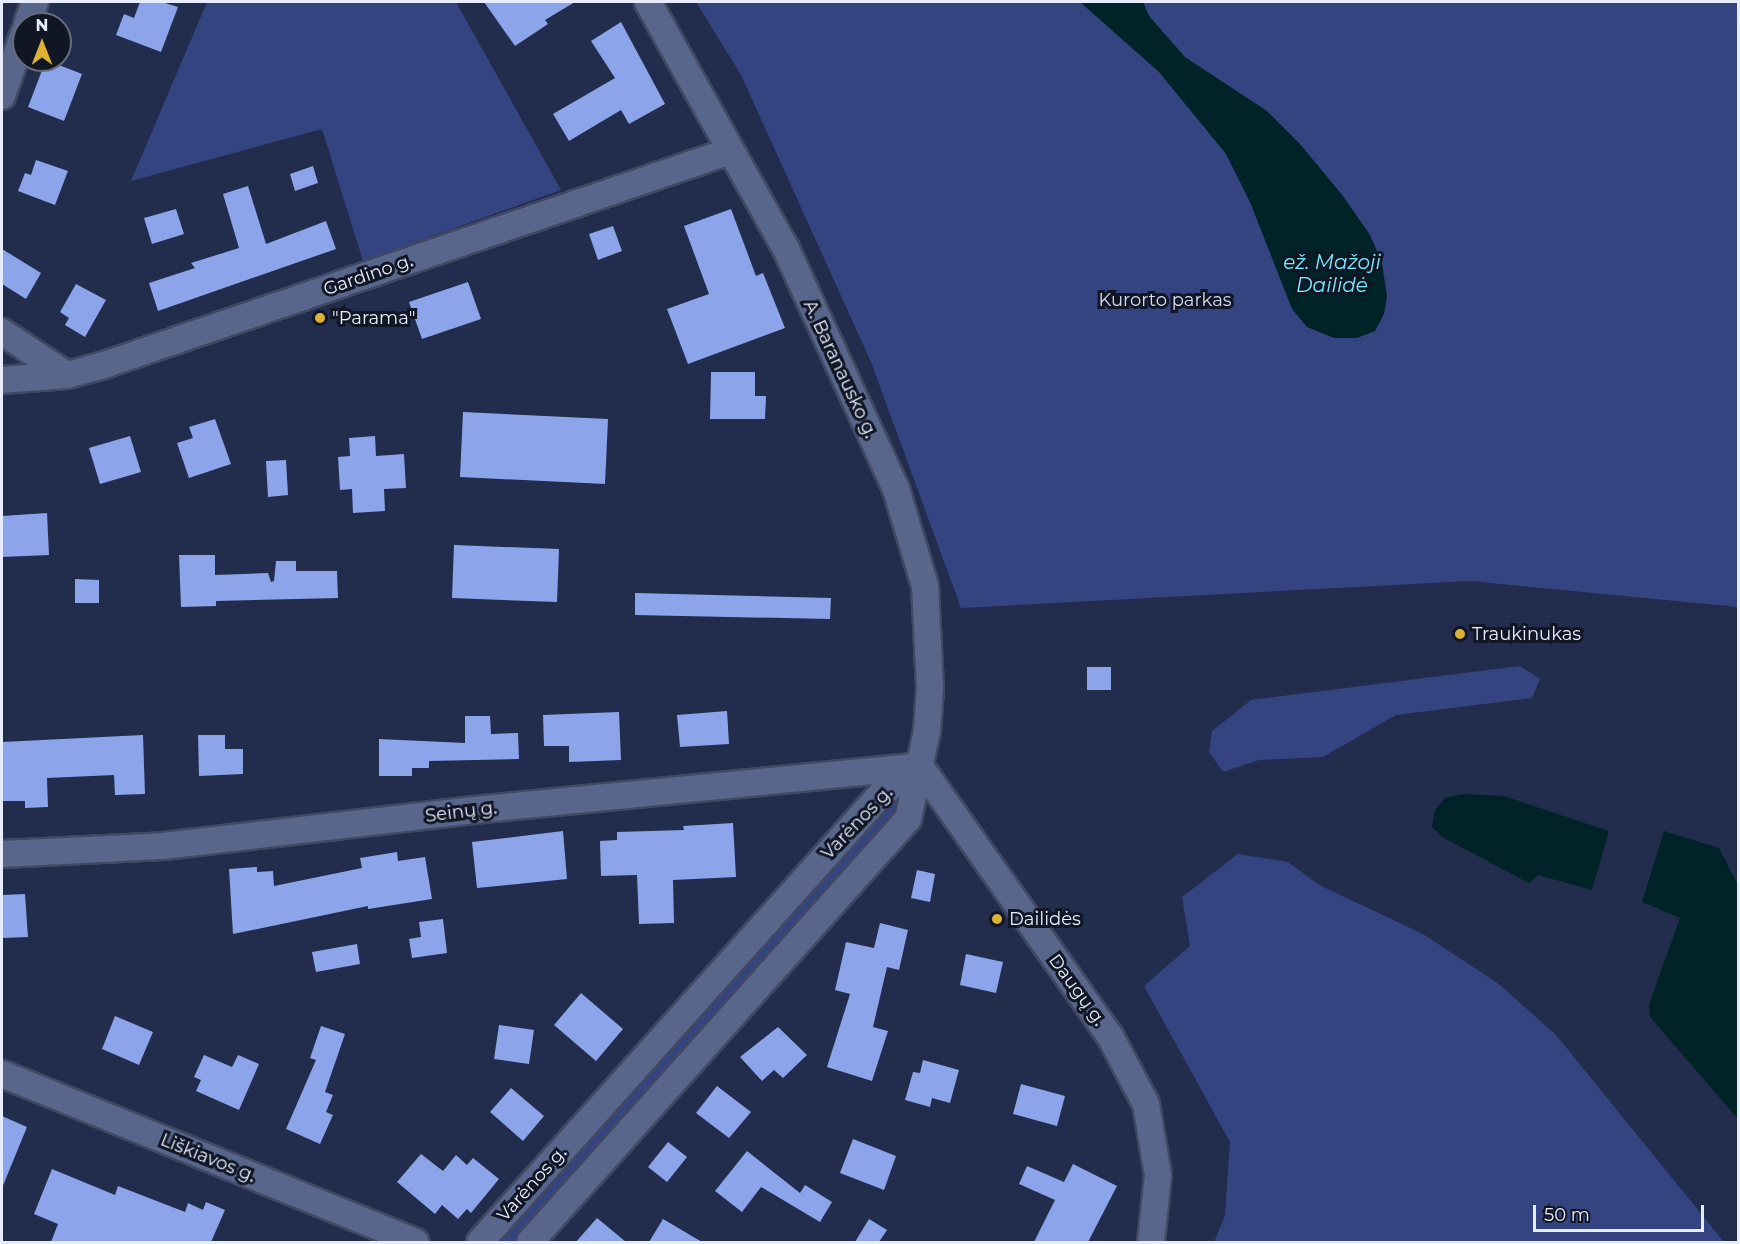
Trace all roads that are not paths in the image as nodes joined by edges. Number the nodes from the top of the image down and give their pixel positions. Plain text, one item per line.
1 (648, 2) edge
2 (12, 67) edge
3 (2, 96) edge
4 (730, 151) junction
5 (2, 332) edge
6 (67, 375) junction
7 (2, 380) edge
8 (920, 766) junction
9 (2, 854) edge
10 (2, 1074) edge
11 (415, 1242) edge
12 (480, 1242) edge
13 (530, 1242) edge
14 (1150, 1242) edge

1 - 4 street, A. Baranausko g.
2 - 3 street
4 - 6 street, Gardino g.
4 - 8 street, A. Baranausko g.
5 - 6 street
6 - 7 street, Gardino g.
8 - 9 street, Seinų g.
8 - 12 street, Varėnos g.
8 - 13 street, Varėnos g.
8 - 14 street, Daugų g.
10 - 11 street, Liškiavos g.

